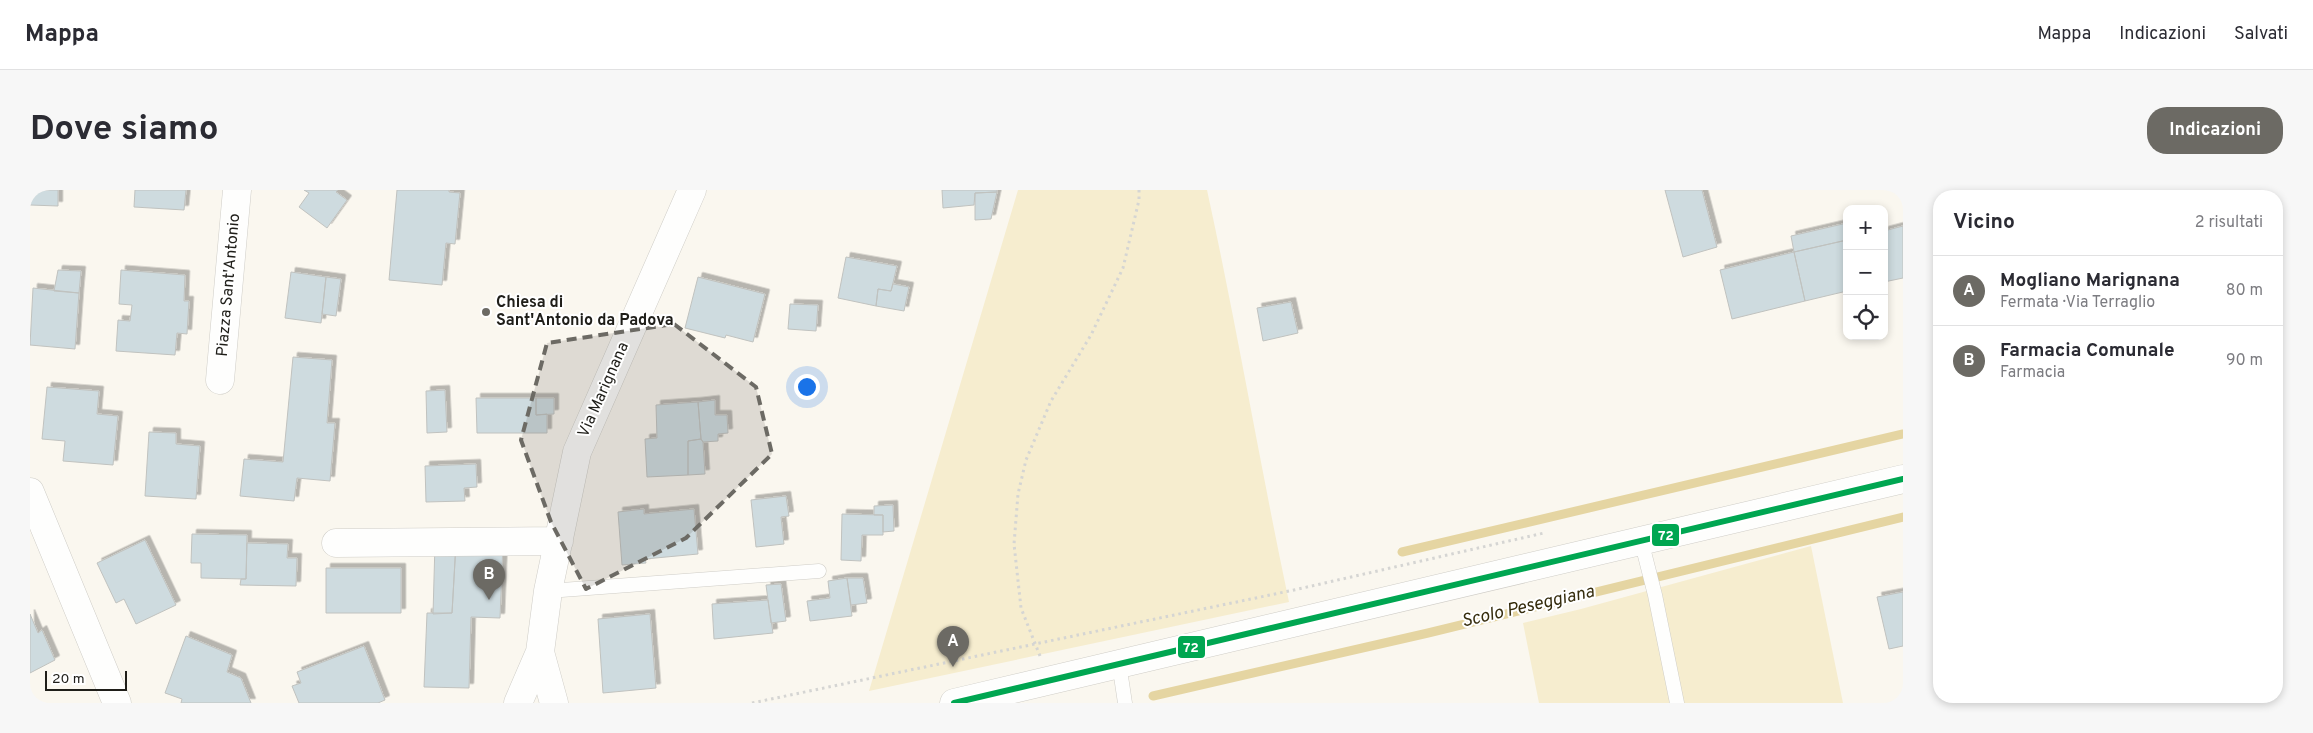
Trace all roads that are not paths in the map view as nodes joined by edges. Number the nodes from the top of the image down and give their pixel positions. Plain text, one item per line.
1 (237, 190) edge
2 (692, 190) edge
3 (220, 380) dead end
4 (1903, 479) edge
5 (30, 492) edge
6 (559, 541) junction
7 (336, 543) dead end
8 (1644, 549) junction
9 (819, 571) dead end
10 (548, 591) junction
11 (540, 652) junction
12 (1119, 662) junction
13 (548, 695) edge
14 (959, 702) edge
15 (117, 703) edge
16 (518, 703) edge
17 (1126, 703) edge
18 (1676, 703) edge

1 - 3 street, Piazza Sant'Antonio
2 - 6 street, Via Marignana
4 - 8 street
5 - 15 street
6 - 7 street
6 - 10 street, Via Marignana
8 - 12 street
8 - 18 lane
9 - 10 lane
10 - 11 street, Via Marignana
11 - 13 street, Via Marignana
11 - 16 street, Via Marignana
12 - 14 street
12 - 17 lane

